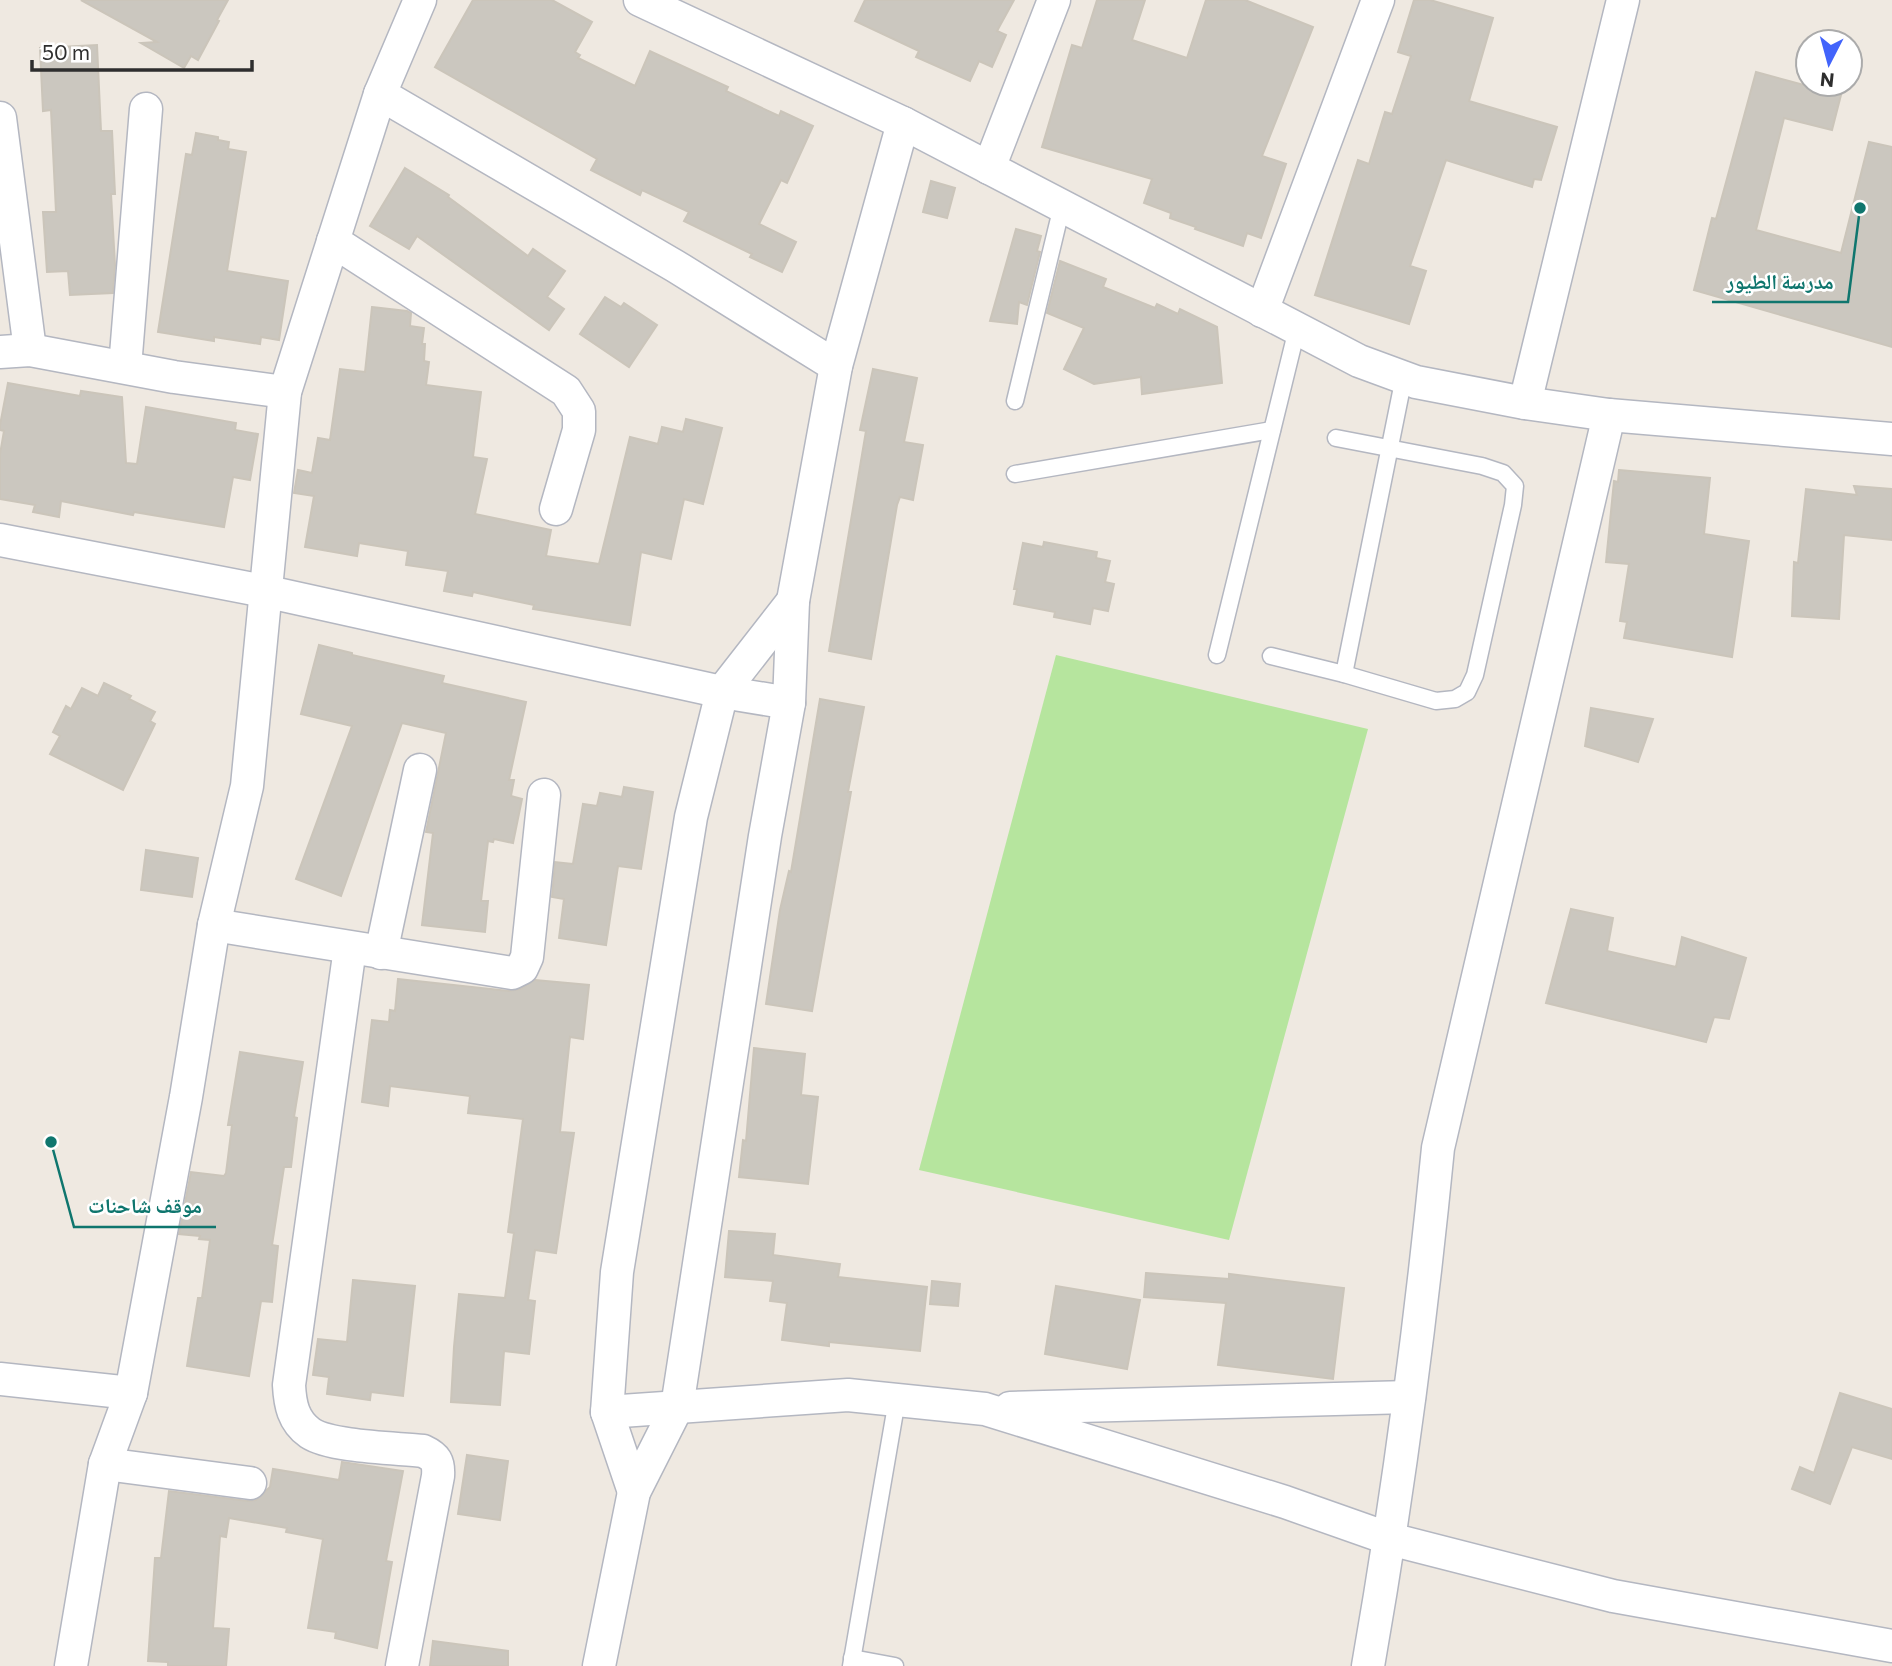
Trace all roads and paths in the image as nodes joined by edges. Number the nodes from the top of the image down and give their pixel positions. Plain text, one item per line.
1 (420, 0) edge
2 (640, 0) edge
3 (1054, 0) edge
4 (1378, 0) edge
5 (1623, 0) edge
6 (380, 94) junction
7 (146, 109) dead end
8 (0, 118) edge
9 (903, 123) junction
10 (989, 168) junction
11 (1062, 206) junction
12 (333, 241) junction
13 (1262, 311) junction
14 (1297, 329) junction
15 (15, 351) edge
16 (836, 366) junction
17 (125, 367) junction
18 (1404, 377) junction
19 (285, 392) junction
20 (1015, 401) dead end
21 (1525, 403) junction
22 (1609, 415) junction
23 (1272, 430) junction
24 (1336, 438) dead end
25 (1892, 439) edge
26 (1390, 448) junction
27 (1015, 474) dead end
28 (556, 509) dead end
29 (0, 540) edge
30 (264, 592) junction
31 (793, 601) junction
32 (1217, 655) dead end
33 (1270, 656) dead end
34 (1344, 674) junction
35 (722, 692) junction
36 (789, 703) junction
37 (420, 770) dead end
38 (544, 795) dead end
39 (214, 925) junction
40 (350, 948) junction
41 (381, 953) junction
42 (0, 1378) edge
43 (131, 1393) junction
44 (1409, 1397) junction
45 (897, 1400) junction
46 (677, 1407) junction
47 (985, 1409) junction
48 (607, 1412) junction
49 (105, 1464) junction
50 (250, 1483) dead end
51 (634, 1492) junction
52 (1390, 1539) junction
53 (1892, 1646) edge
54 (851, 1662) edge
55 (71, 1666) edge
56 (402, 1666) edge
57 (599, 1666) edge
58 (895, 1666) edge
59 (1368, 1666) edge

1 - 6 street
2 - 9 street
3 - 10 street
4 - 13 street
5 - 21 street
6 - 12 street
6 - 16 street
7 - 17 street
8 - 15 street
9 - 10 street
9 - 16 street
10 - 11 street
11 - 13 street
11 - 20 lane
12 - 19 street
12 - 28 street
13 - 14 street
14 - 18 street
14 - 23 lane
15 - 17 street
16 - 31 street
17 - 19 street
18 - 21 street
18 - 26 lane
19 - 30 street
21 - 22 street
22 - 25 street
22 - 44 street
23 - 27 lane
23 - 32 lane
24 - 26 lane
26 - 34 lane
26 - 34 lane
29 - 30 street
30 - 35 street
30 - 39 street
31 - 35 street
31 - 36 street
33 - 34 lane
35 - 36 street
35 - 48 street
36 - 46 street
37 - 41 street
38 - 41 street
39 - 40 street
39 - 43 street
40 - 41 street
40 - 56 street
42 - 43 street
43 - 49 street
44 - 47 street
44 - 52 street
45 - 46 street
45 - 47 street
45 - 54 lane
46 - 48 street
46 - 51 street
47 - 52 street
48 - 51 street
49 - 50 street
49 - 55 street
51 - 57 street
52 - 53 street
52 - 59 street
54 - 58 lane

